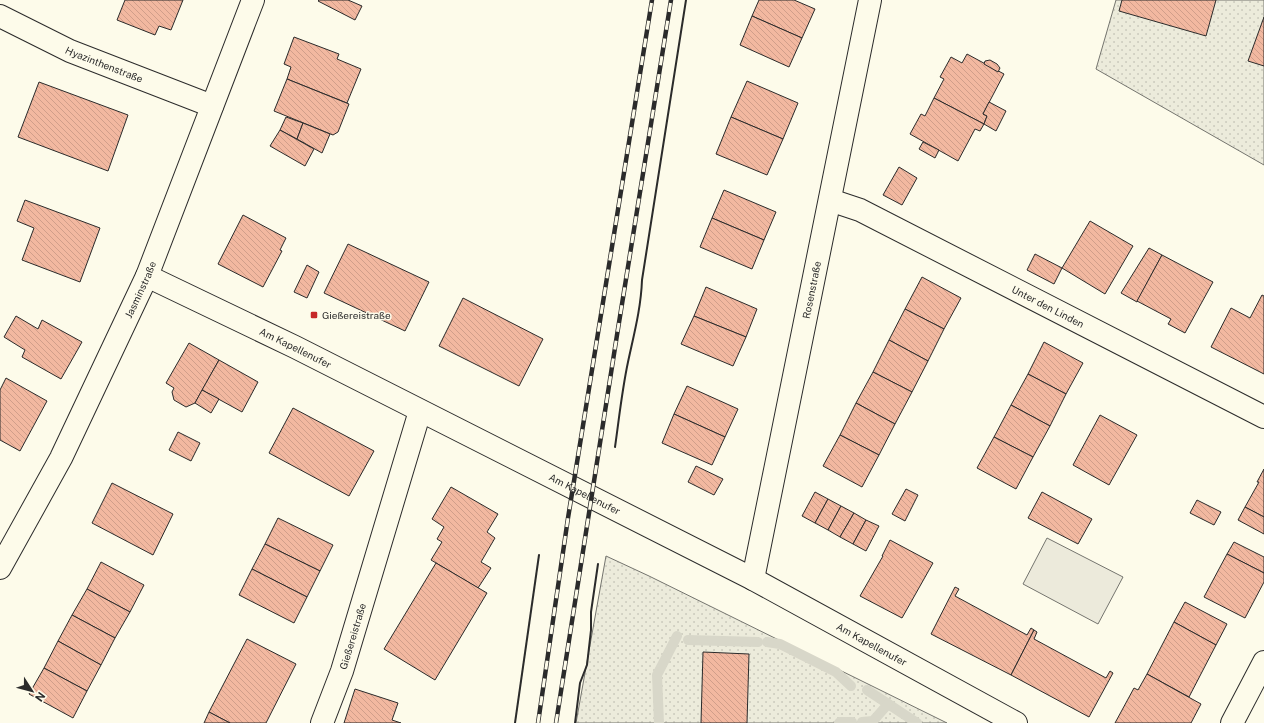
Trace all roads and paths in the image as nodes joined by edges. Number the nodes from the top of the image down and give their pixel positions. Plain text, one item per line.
1 (253, 0) edge
2 (870, 0) edge
3 (0, 16) edge
4 (212, 106) junction
5 (830, 200) junction
6 (147, 276) junction
7 (420, 411) junction
8 (1264, 417) edge
9 (0, 568) edge
10 (753, 579) junction
11 (1264, 662) edge
12 (322, 723) edge
13 (1016, 723) edge
14 (1232, 723) edge

1 - 4 street, Jasminstraße
2 - 5 street, Rosenstraße
3 - 4 street, Hyazinthenstraße
4 - 6 street, Jasminstraße
5 - 8 street, Unter den Linden
5 - 10 street, Rosenstraße
6 - 7 street, Am Kapellenufer
6 - 9 street, Jasminstraße
7 - 10 street, Am Kapellenufer
7 - 12 street, Gießereistraße
10 - 13 street, Am Kapellenufer
11 - 14 street

